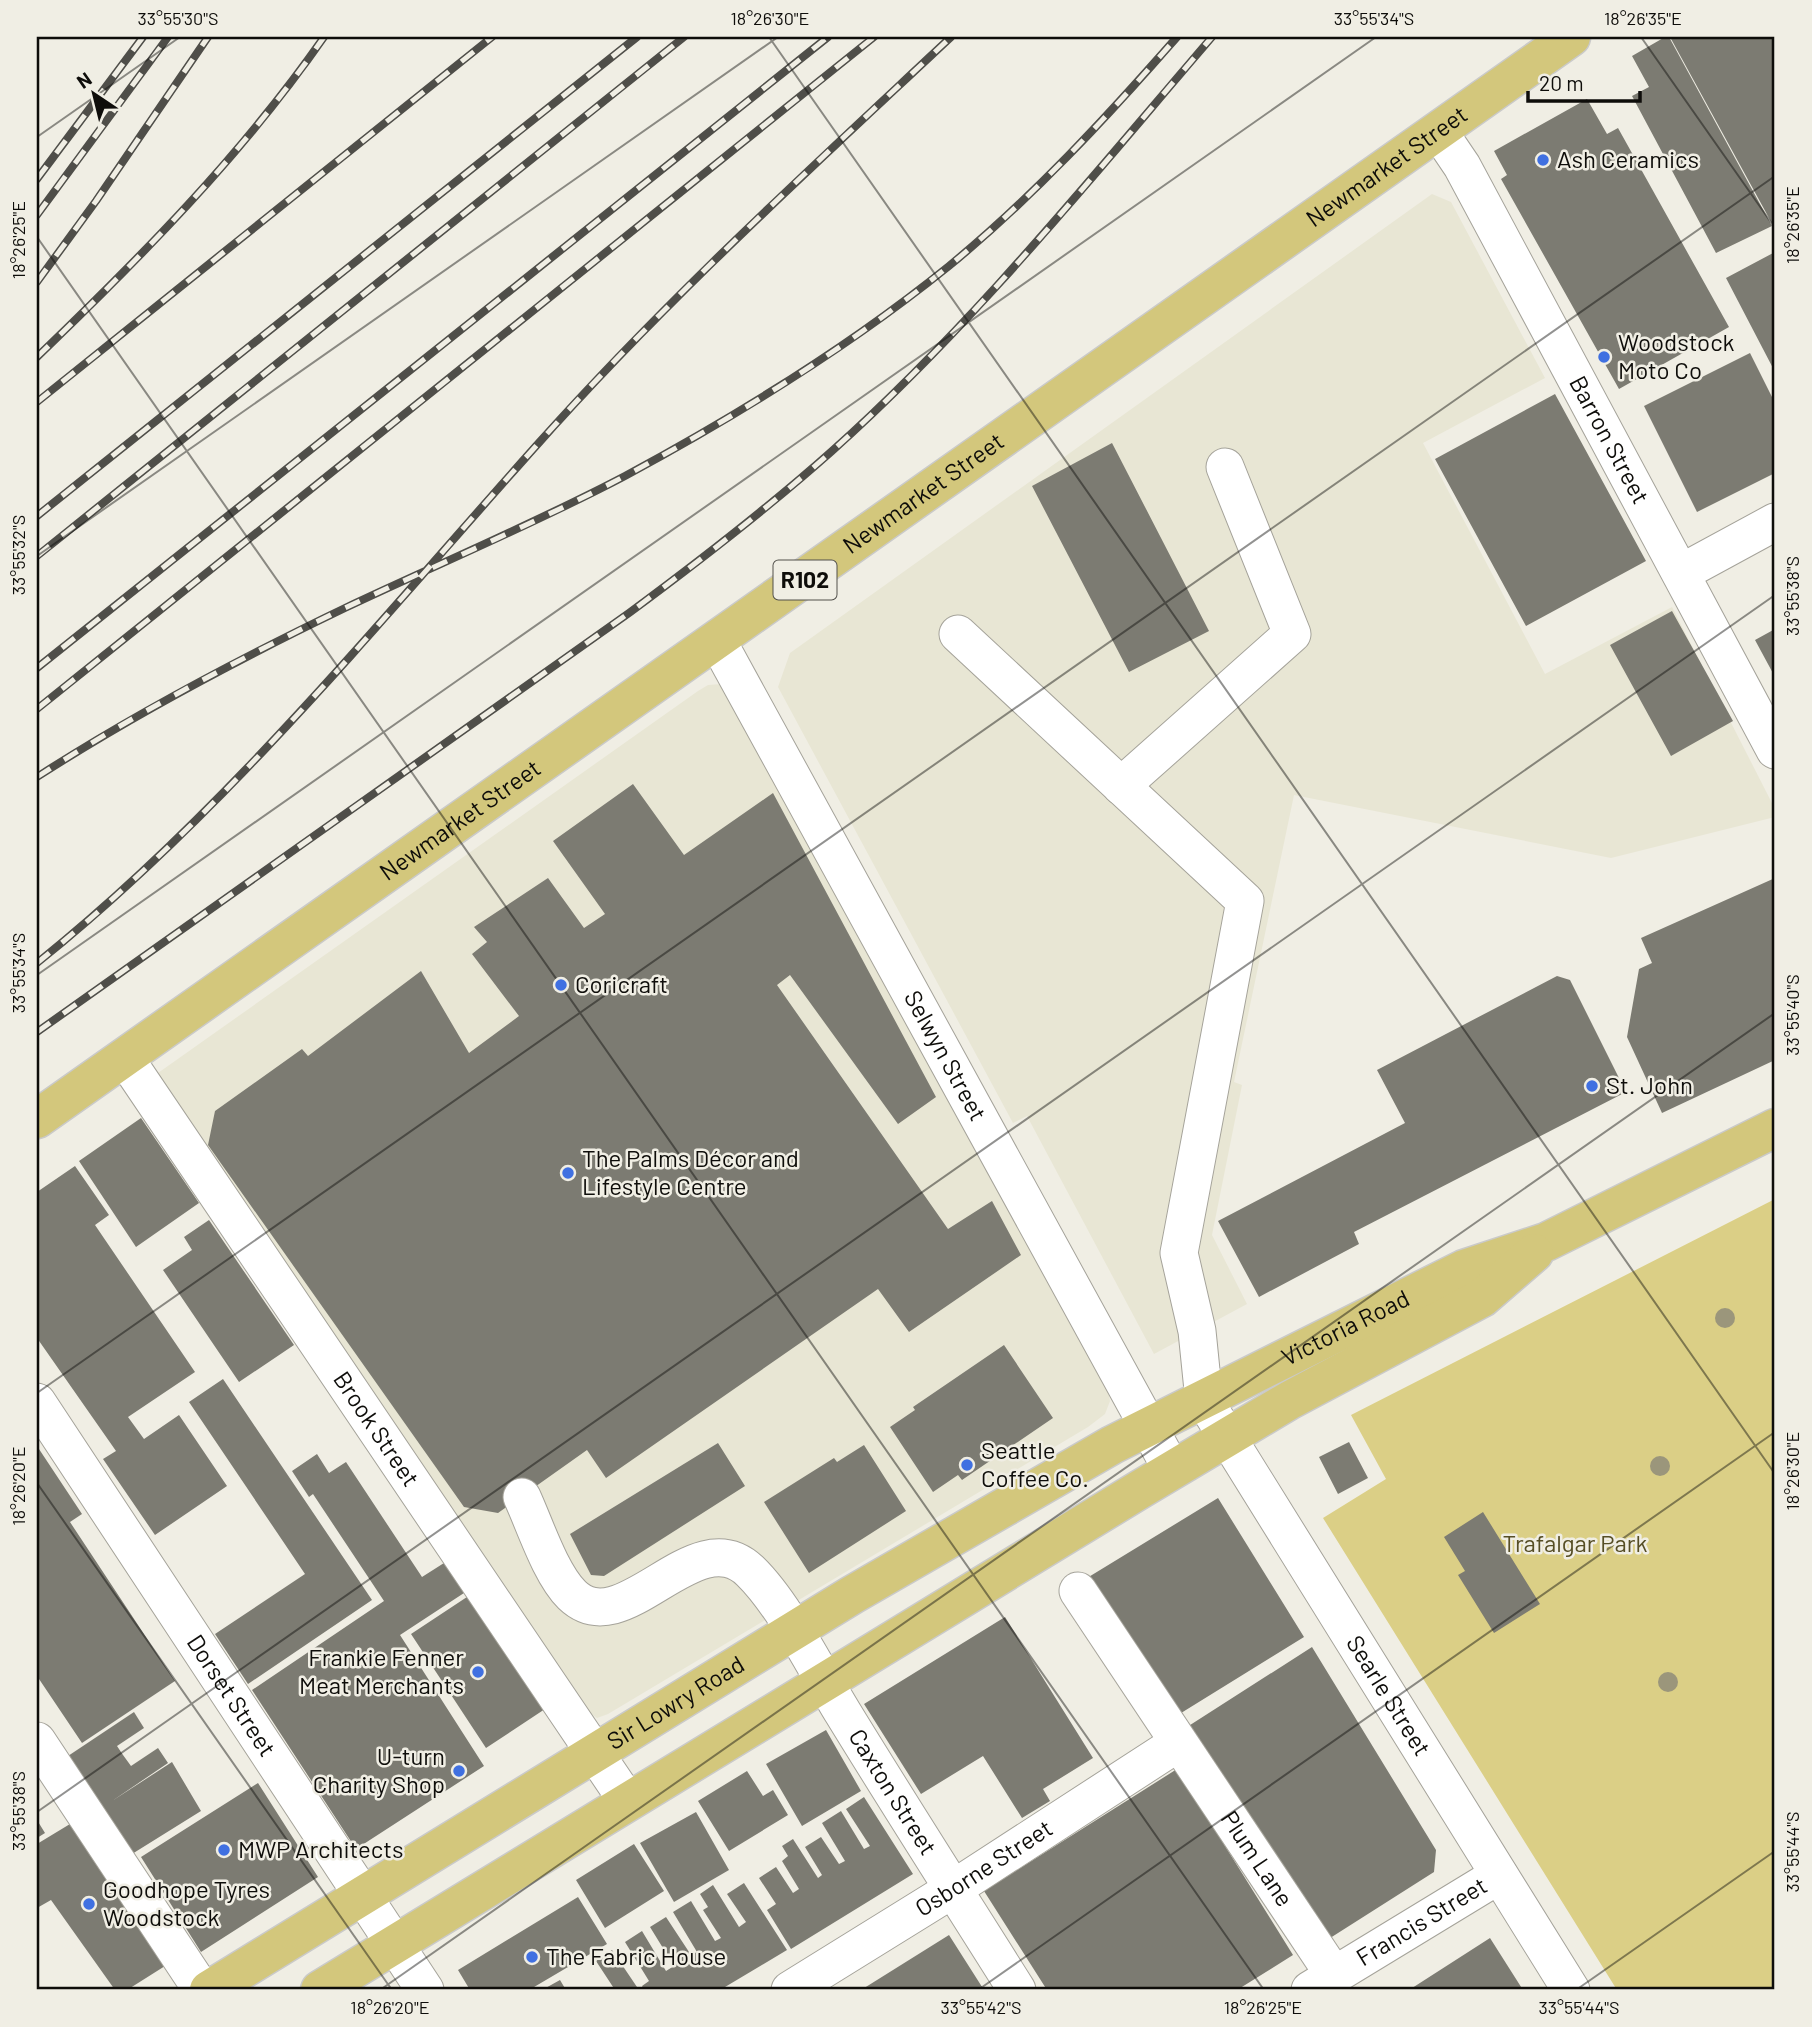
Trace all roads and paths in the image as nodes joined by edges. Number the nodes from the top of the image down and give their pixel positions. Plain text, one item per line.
1 (1571, 37) edge
2 (1439, 132) junction
3 (1225, 467) dead end
4 (1775, 522) edge
5 (1681, 573) junction
6 (958, 635) dead end
7 (718, 642) junction
8 (1775, 750) edge
9 (1121, 786) junction
10 (125, 1058) junction
11 (37, 1119) edge
12 (1775, 1128) edge
13 (1546, 1242) junction
14 (1204, 1400) junction
15 (37, 1402) edge
16 (1149, 1427) junction
17 (1226, 1438) junction
18 (1172, 1470) junction
19 (522, 1497) dead end
20 (1078, 1591) dead end
21 (793, 1631) junction
22 (824, 1681) junction
23 (37, 1741) edge
24 (1178, 1743) junction
25 (596, 1753) junction
26 (628, 1802) junction
27 (1499, 1875) junction
28 (953, 1889) junction
29 (361, 1897) junction
30 (394, 1945) junction
31 (1322, 1983) edge
32 (202, 1990) edge
33 (209, 1990) edge
34 (320, 1990) edge
35 (425, 1990) edge
36 (790, 1990) edge
37 (1017, 1990) edge
38 (1571, 1990) edge

1 - 2 main road, Newmarket Street / R102
2 - 5 street, Barron Street
2 - 7 main road, Newmarket Street / R102
3 - 9 street
4 - 5 street
5 - 8 street, Barron Street
6 - 9 street
7 - 10 main road, Newmarket Street / R102
7 - 16 street, Selwyn Street
9 - 14 street
10 - 11 main road, Newmarket Street / R102
10 - 25 street, Brook Street
12 - 13 main road, Victoria Road
13 - 14 main road, Victoria Road
13 - 17 main road, Victoria Road
14 - 16 main road, Victoria Road
14 - 17 street, Searle Street
15 - 29 street, Dorset Street
16 - 18 street, Selwyn Street
16 - 21 main road, Sir Lowry Road
17 - 18 main road
17 - 27 street, Searle Street
18 - 22 main road
19 - 21 street, Caxton Street
20 - 24 street, Plum Lane
21 - 22 street, Caxton Street
21 - 25 main road, Sir Lowry Road
22 - 26 main road
22 - 28 street, Caxton Street
23 - 32 street
24 - 28 street, Osborne Street
24 - 31 street, Plum Lane
25 - 26 street, Brook Street
25 - 29 main road, Sir Lowry Road
26 - 30 main road
27 - 31 street, Francis Street
27 - 38 street, Searle Street
28 - 36 street, Osborne Street
28 - 37 street, Caxton Street
29 - 30 street, Dorset Street
29 - 33 main road, Sir Lowry Road
30 - 34 main road
30 - 35 street, Dorset Street

